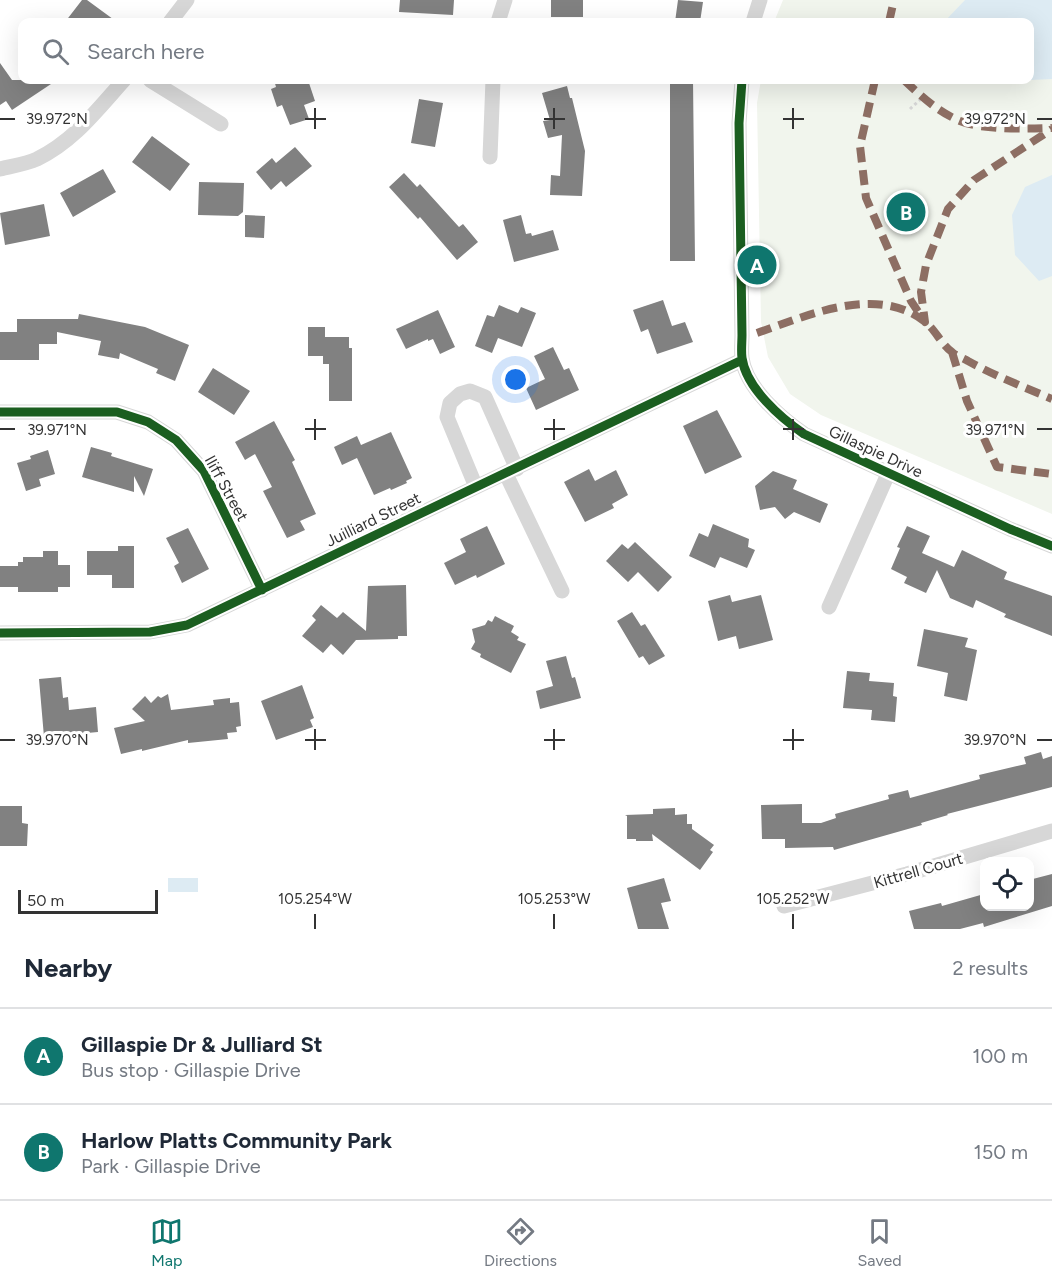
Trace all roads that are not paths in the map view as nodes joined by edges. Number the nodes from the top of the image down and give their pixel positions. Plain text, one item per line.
1 (187, 0) edge
2 (505, 0) edge
3 (760, 0) edge
4 (173, 18) edge
5 (499, 18) edge
6 (754, 18) edge
7 (120, 84) edge
8 (156, 84) edge
9 (493, 84) edge
10 (742, 84) edge
11 (221, 124) dead end
12 (490, 157) dead end
13 (0, 169) edge
14 (742, 360) junction
15 (0, 412) edge
16 (511, 471) junction
17 (888, 474) junction
18 (476, 487) junction
19 (1052, 546) edge
20 (262, 590) junction
21 (562, 591) dead end
22 (830, 607) dead end
23 (0, 633) edge
24 (1052, 831) edge
25 (784, 906) dead end

1 - 4 street
2 - 5 street
3 - 6 street
7 - 13 street
8 - 11 street
9 - 12 street
10 - 14 street, Gillaspie Drive
14 - 16 street, Juilliard Street
14 - 17 street, Gillaspie Drive
15 - 20 street, Iliff Street
16 - 18 street, Juilliard Street
16 - 18 street
16 - 21 street
17 - 19 street, Gillaspie Drive
17 - 22 street, Gillaspie Drive
18 - 20 street, Juilliard Street
20 - 23 street, Juilliard Street
24 - 25 street, Kittrell Court

